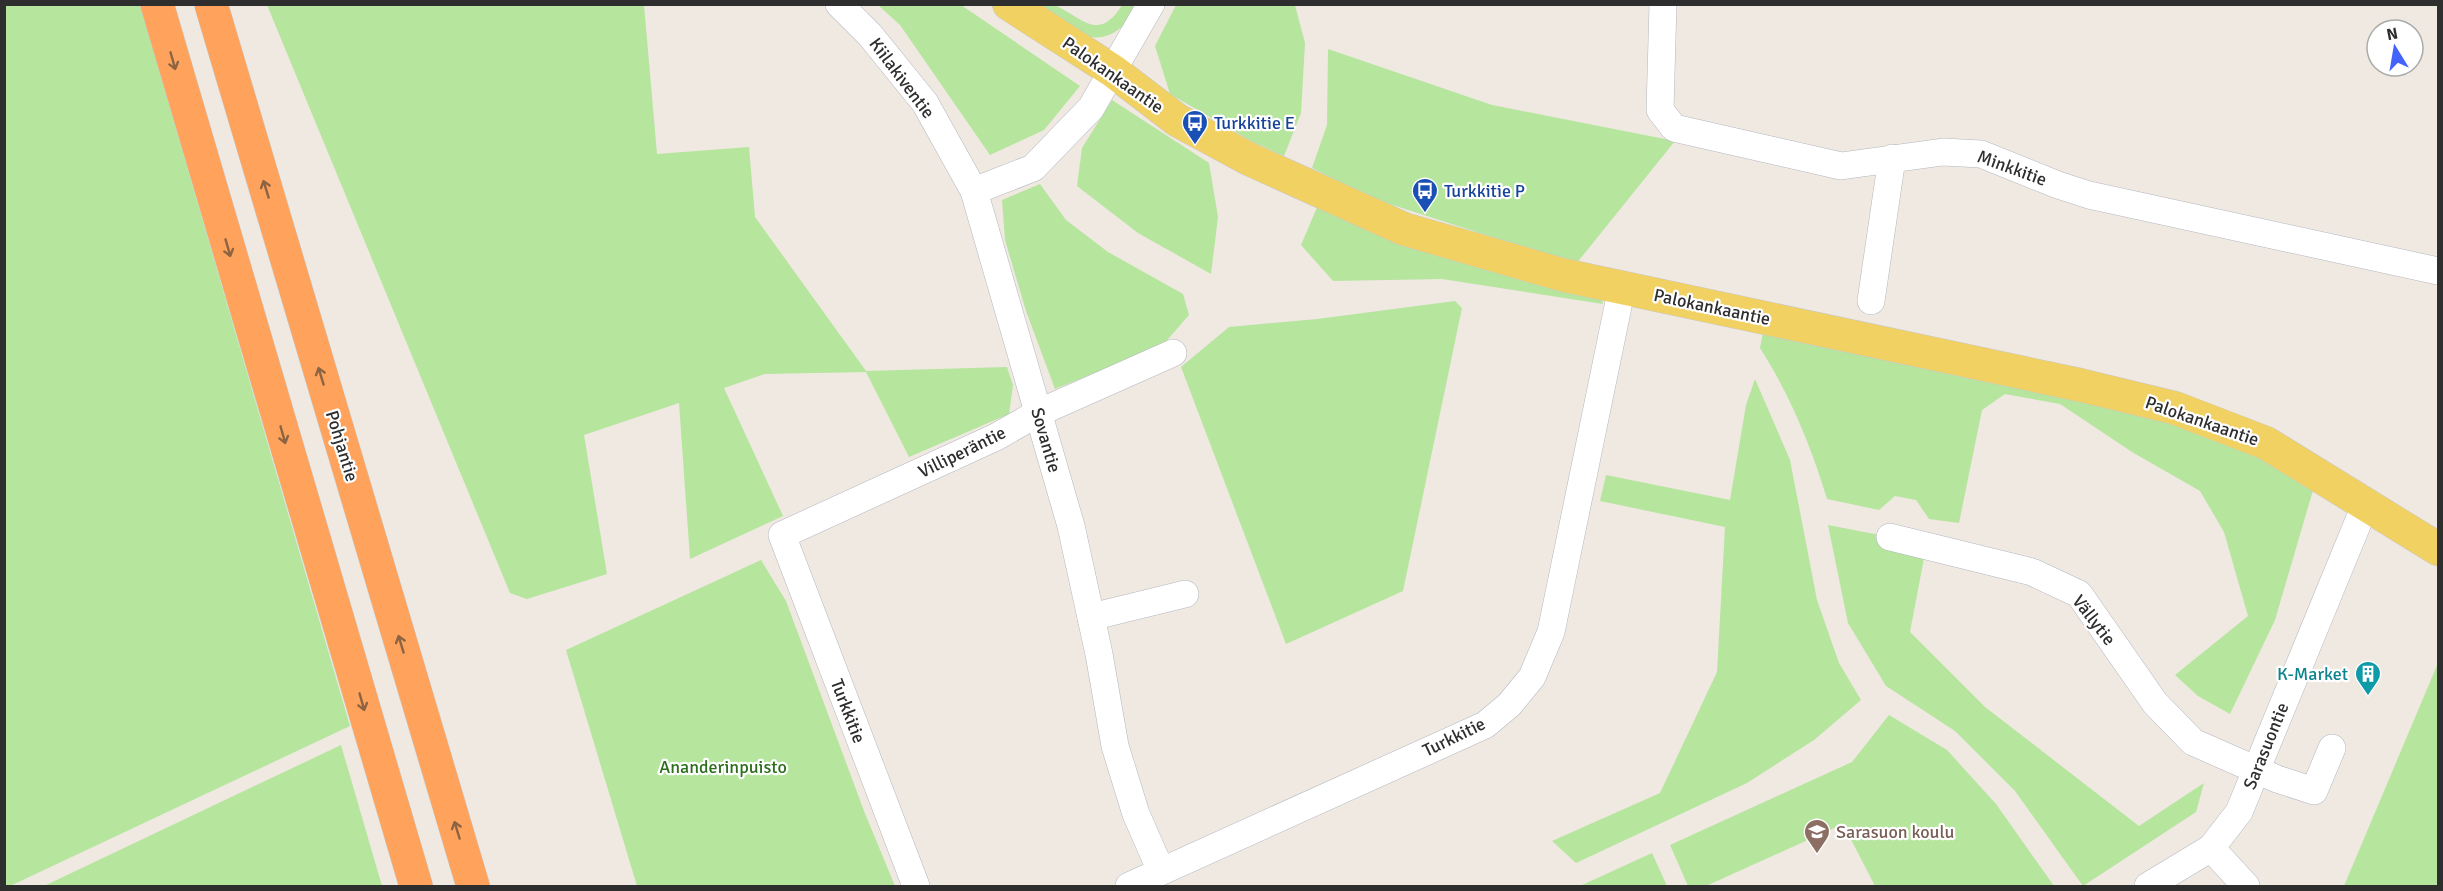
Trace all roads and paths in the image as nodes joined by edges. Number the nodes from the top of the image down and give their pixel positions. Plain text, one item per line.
1 (157, 4) edge
2 (211, 4) edge
3 (839, 4) edge
4 (1009, 4) edge
5 (1151, 4) edge
6 (1663, 4) edge
7 (1113, 71) junction
8 (1892, 158) junction
9 (974, 191) junction
10 (2439, 271) edge
11 (1622, 287) junction
12 (1871, 301) dead end
13 (1173, 352) dead end
14 (1038, 413) junction
15 (2366, 503) junction
16 (782, 535) joint
17 (1890, 537) dead end
18 (2439, 549) edge
19 (1185, 594) dead end
20 (1091, 617) junction
21 (2332, 748) dead end
22 (2256, 769) junction
23 (2211, 848) junction
24 (1161, 872) junction
25 (416, 886) edge
26 (473, 886) edge
27 (916, 886) edge
28 (1129, 886) edge
29 (2148, 886) edge
30 (2246, 886) edge

1 -> 25 highway
26 -> 2 highway, Pohjantie
3 - 9 street, Kiilakiventie
4 - 7 main road, Palokankaantie
5 - 7 street
6 - 8 street, Minkkitie
7 - 9 street
7 - 11 main road, Palokankaantie
8 - 10 street, Minkkitie
8 - 12 street
9 - 14 street, Sovantie
11 - 15 main road, Palokankaantie
11 - 24 street, Turkkitie
13 - 14 street, Villiperäntie
14 - 16 street, Villiperäntie
14 - 20 street, Sovantie
15 - 18 main road, Palokankaantie
15 - 22 street, Sarasuontie
16 - 27 street, Turkkitie
17 - 22 street, Vällytie
19 - 20 street
20 - 24 street, Sovantie
21 - 22 street, Vällytie
22 - 23 street, Sarasuontie
23 - 29 street, Sarasuontie
23 - 30 street
24 - 28 street, Turkkitie

